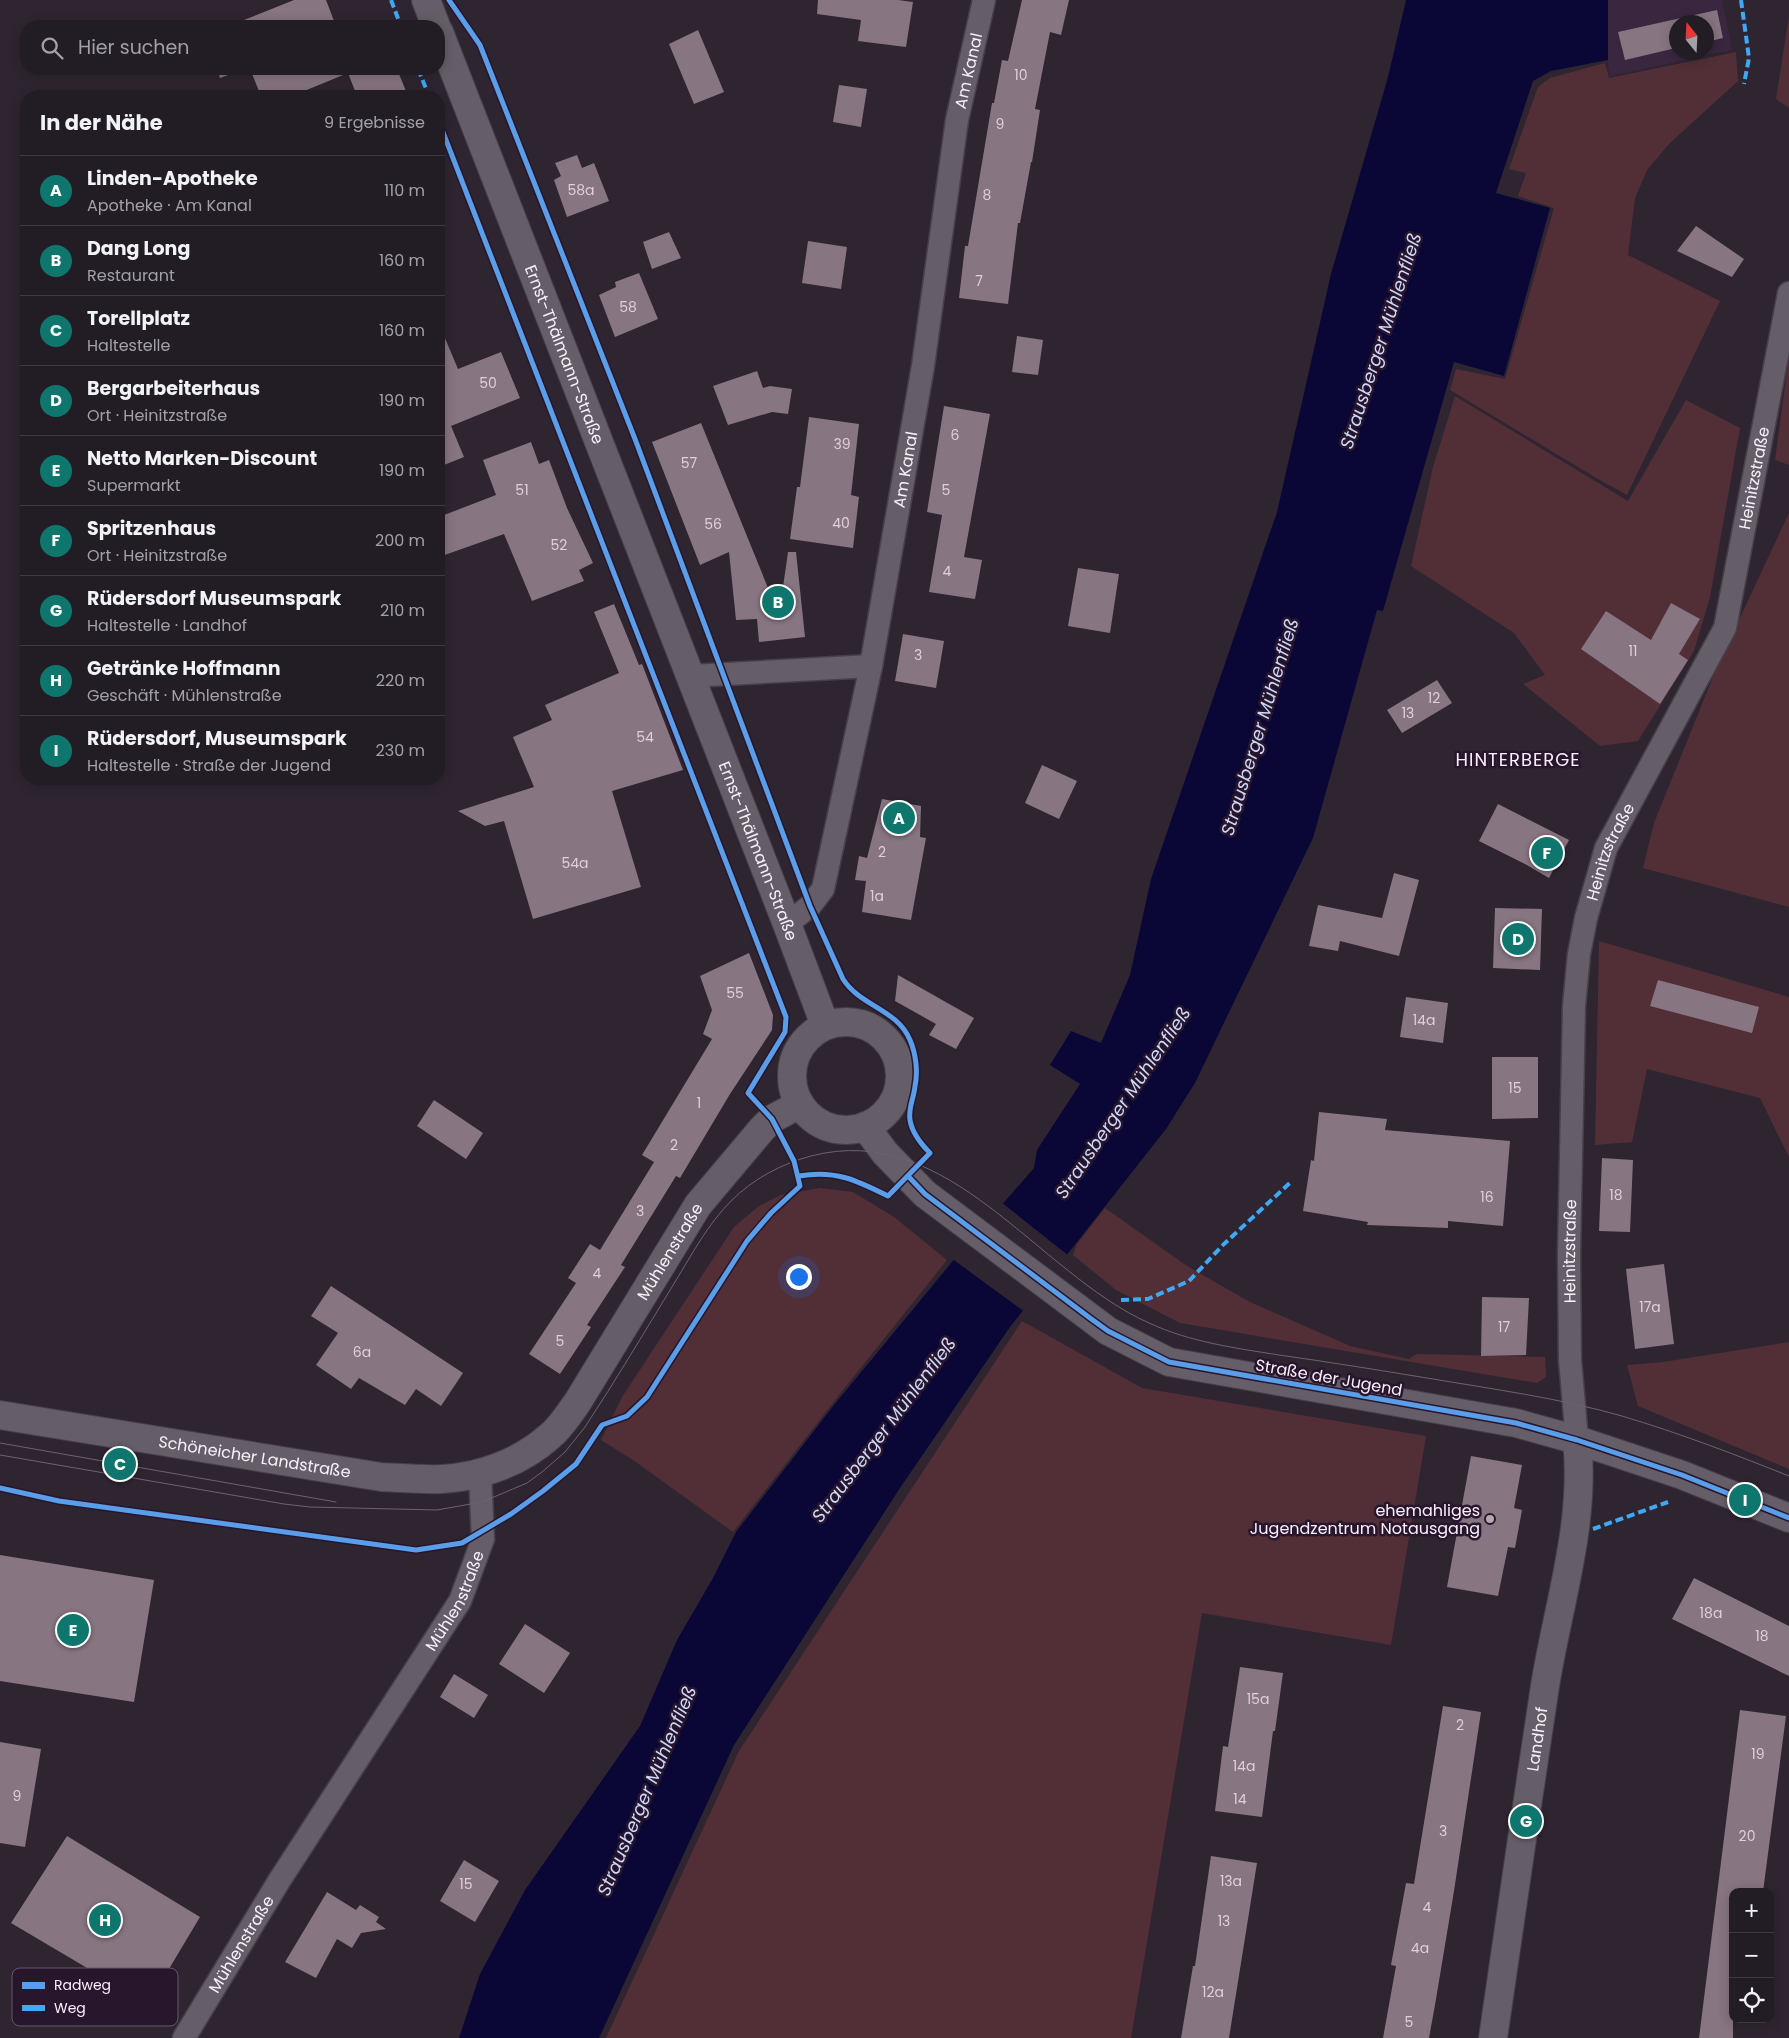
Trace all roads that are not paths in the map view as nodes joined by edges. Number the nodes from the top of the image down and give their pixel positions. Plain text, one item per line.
1 (426, 0) edge
2 (984, 0) edge
3 (434, 20) edge
4 (445, 47) edge
5 (1789, 294) edge
6 (871, 666) junction
7 (691, 676) junction
8 (787, 924) junction
9 (825, 1026) junction
10 (800, 1104) junction
11 (865, 1126) junction
12 (0, 1415) edge
13 (1577, 1440) junction
14 (480, 1472) junction
15 (1789, 1518) edge
16 (184, 2038) edge
17 (1493, 2038) edge

1 - 3 main road
2 - 6 street, Am Kanal
4 - 7 main road, Ernst-Thälmann-Straße
5 - 13 street, Heinitzstraße
6 - 7 street
6 - 8 street, Am Kanal
7 - 8 main road, Ernst-Thälmann-Straße
8 - 9 main road, Ernst-Thälmann-Straße
9 - 10 main road
9 - 11 main road
10 - 11 main road
10 - 14 main road, Mühlenstraße
11 - 13 main road, Straße der Jugend
12 - 14 main road, Schöneicher Landstraße
13 - 15 main road, Straße der Jugend
13 - 17 main road, Landhof
14 - 16 street, Mühlenstraße

